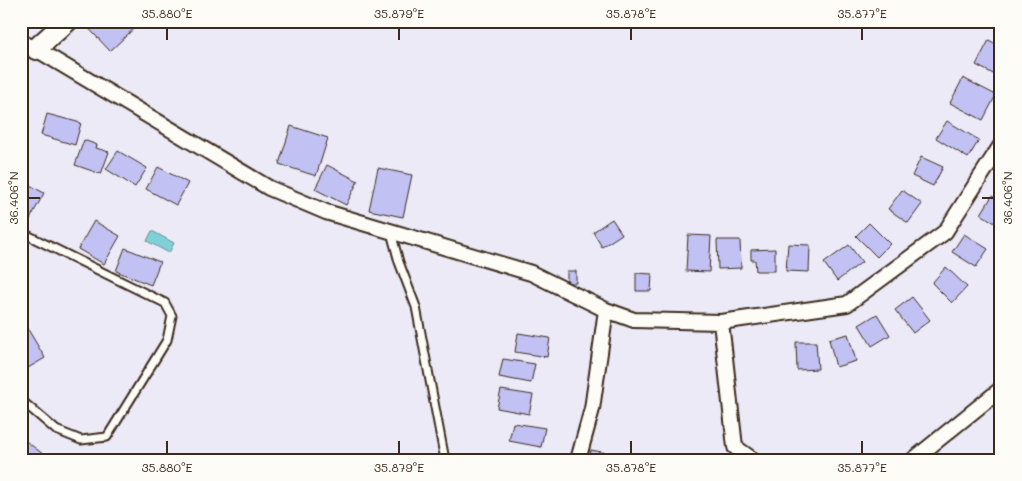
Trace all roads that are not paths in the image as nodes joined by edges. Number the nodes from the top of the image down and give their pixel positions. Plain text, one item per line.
1 (67, 21) edge
2 (29, 46) edge
3 (1001, 145) edge
4 (390, 230) junction
5 (21, 232) edge
6 (606, 310) junction
7 (721, 322) junction
8 (1001, 389) edge
9 (21, 400) edge
10 (445, 460) edge
11 (578, 460) edge
12 (754, 460) edge
13 (913, 460) edge

1 - 2 main road
2 - 4 street
3 - 7 street
4 - 6 street
4 - 10 lane
5 - 9 lane
6 - 7 street
6 - 11 street
7 - 12 street
8 - 13 street

